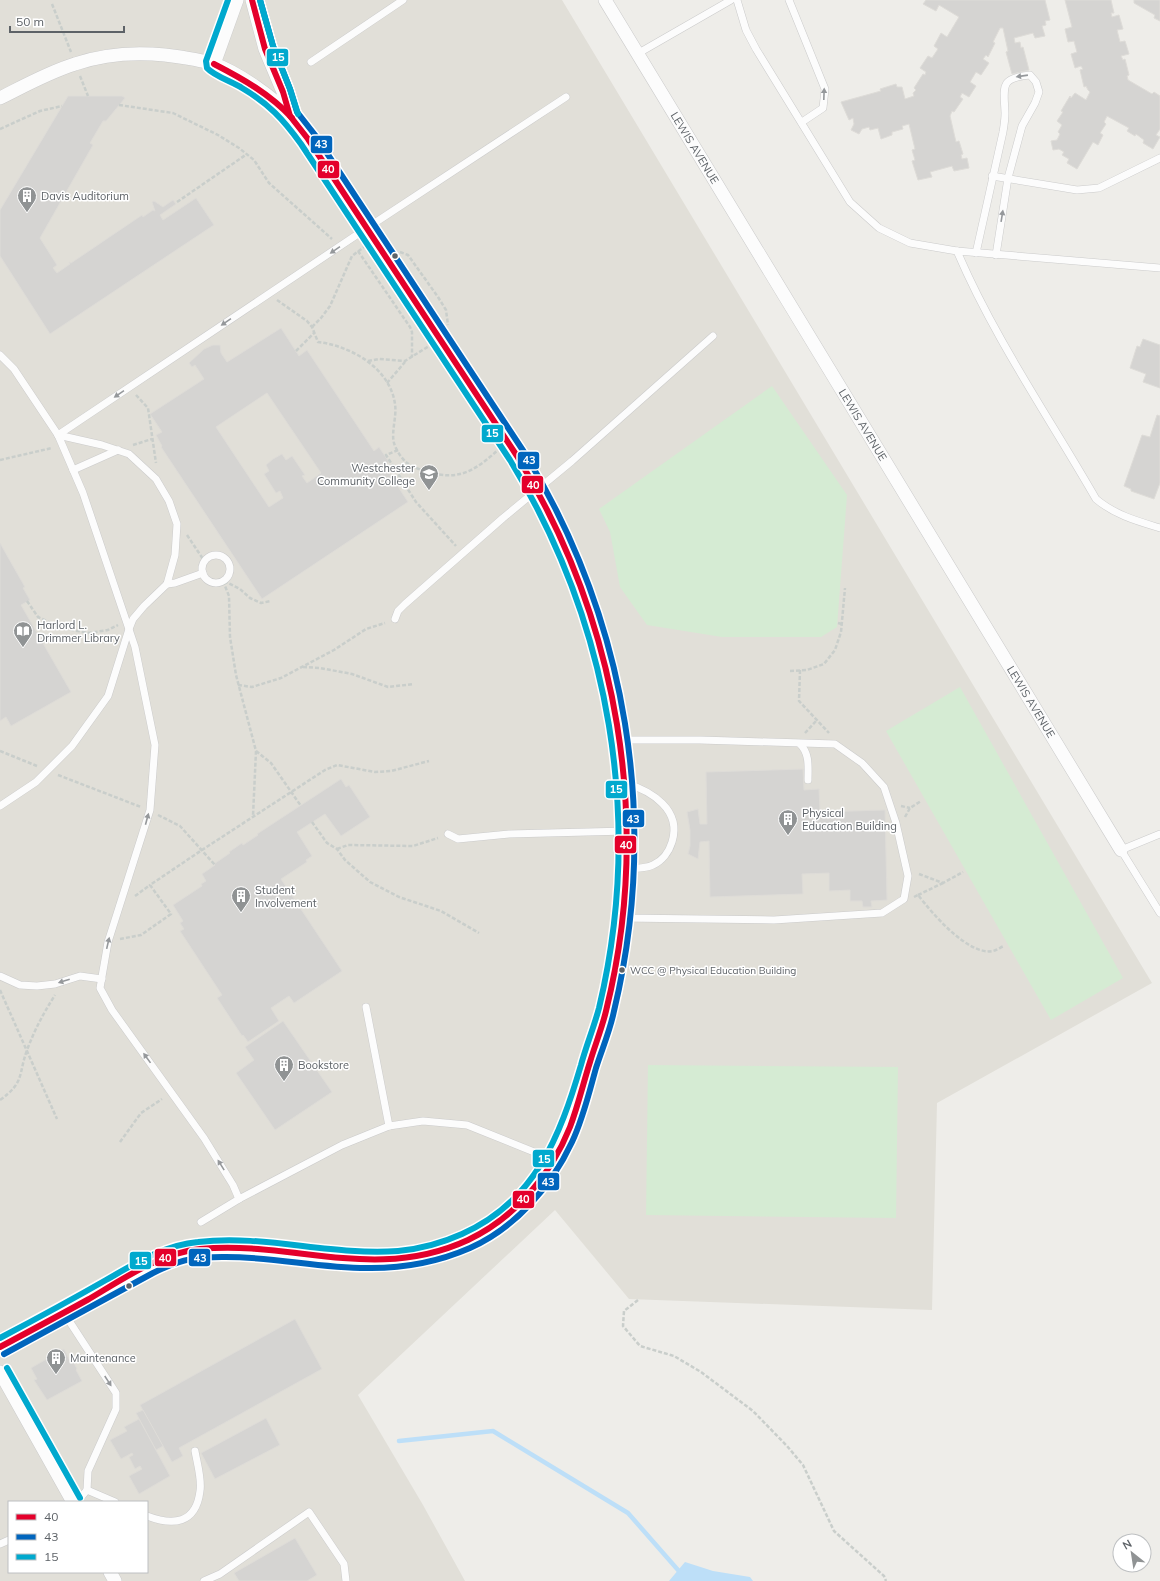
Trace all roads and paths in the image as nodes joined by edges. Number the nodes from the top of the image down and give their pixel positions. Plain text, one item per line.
1 (237, 0) edge
2 (252, 0) edge
3 (403, 0) edge
4 (605, 0) edge
5 (731, 0) edge
6 (738, 0) edge
7 (789, 0) edge
8 (52, 4) dead end
9 (638, 54) junction
10 (72, 56) dead end
11 (311, 62) dead end
12 (214, 64) junction
13 (78, 72) dead end
14 (88, 96) dead end
15 (566, 97) dead end
16 (0, 98) edge
17 (62, 106) dead end
18 (119, 106) dead end
19 (290, 116) junction
20 (802, 122) junction
21 (0, 129) edge
22 (247, 154) junction
23 (1160, 158) edge
24 (992, 176) junction
25 (1008, 178) junction
26 (177, 202) dead end
27 (367, 228) junction
28 (340, 246) junction
29 (366, 246) dead end
30 (358, 251) junction
31 (398, 251) dead end
32 (957, 251) junction
33 (976, 253) junction
34 (996, 255) junction
35 (1160, 268) edge
36 (268, 294) junction
37 (448, 326) dead end
38 (312, 327) junction
39 (314, 333) junction
40 (713, 336) dead end
41 (433, 344) dead end
42 (296, 352) dead end
43 (0, 355) edge
44 (412, 357) junction
45 (405, 361) junction
46 (368, 362) junction
47 (387, 382) junction
48 (129, 387) junction
49 (58, 435) junction
50 (62, 446) junction
51 (502, 447) dead end
52 (118, 450) junction
53 (398, 450) junction
54 (0, 460) edge
55 (73, 470) junction
56 (156, 479) junction
57 (537, 489) junction
58 (178, 524) junction
59 (1160, 528) edge
60 (462, 554) junction
61 (205, 562) junction
62 (203, 573) junction
63 (223, 581) junction
64 (167, 584) junction
65 (845, 588) dead end
66 (27, 601) dead end
67 (271, 601) dead end
68 (395, 620) joint
69 (838, 623) dead end
70 (842, 624) junction
71 (127, 626) junction
72 (302, 667) junction
73 (800, 670) junction
74 (790, 671) dead end
75 (414, 684) dead end
76 (238, 685) junction
77 (619, 740) junction
78 (800, 744) junction
79 (835, 744) junction
80 (0, 751) edge
81 (256, 751) junction
82 (429, 761) dead end
83 (47, 770) junction
84 (808, 780) dead end
85 (625, 783) junction
86 (291, 792) junction
87 (921, 801) dead end
88 (0, 806) edge
89 (301, 806) dead end
90 (150, 810) junction
91 (253, 816) junction
92 (312, 822) dead end
93 (898, 830) junction
94 (627, 831) junction
95 (448, 834) joint
96 (1160, 834) edge
97 (337, 849) junction
98 (202, 850) junction
99 (1121, 850) junction
100 (215, 865) dead end
101 (626, 869) junction
102 (907, 869) junction
103 (963, 872) dead end
104 (943, 883) junction
105 (918, 896) junction
106 (904, 899) junction
107 (1160, 913) edge
108 (622, 918) junction
109 (479, 932) dead end
110 (108, 942) junction
111 (1004, 946) dead end
112 (0, 976) edge
113 (102, 979) junction
114 (69, 980) junction
115 (0, 990) edge
116 (366, 1006) dead end
117 (27, 1050) junction
118 (172, 1092) junction
119 (0, 1100) edge
120 (57, 1119) dead end
121 (389, 1126) junction
122 (120, 1142) dead end
123 (554, 1160) junction
124 (239, 1199) junction
125 (201, 1222) dead end
126 (638, 1300) dead end
127 (64, 1313) junction
128 (0, 1347) edge
129 (0, 1372) edge
130 (195, 1451) dead end
131 (87, 1490) junction
132 (71, 1501) edge
133 (77, 1501) edge
134 (113, 1501) edge
135 (148, 1516) edge
136 (204, 1581) edge
137 (346, 1581) edge
138 (886, 1581) edge

1 - 12 street
2 - 19 street
3 - 11 lane
4 - 9 street, LEWIS AVENUE
5 - 9 lane
6 - 20 lane
20 -> 7 lane
8 - 10 path
9 - 99 street, LEWIS AVENUE
12 - 16 street
12 - 19 street
13 - 14 path
15 - 27 lane
17 - 21 path
18 - 22 path
19 - 27 street
20 - 32 lane
22 - 26 path
22 - 28 path
23 - 25 lane
24 - 25 lane
25 -> 24 lane
24 - 33 lane
34 -> 25 lane
27 - 28 lane
27 - 57 street
28 -> 36 lane
29 - 30 path
30 - 38 path
30 - 44 path
31 - 37 path
32 - 33 lane
32 - 59 lane
33 - 34 lane
34 - 35 lane
36 - 38 path
36 -> 48 lane
38 - 39 path
39 - 42 path
39 - 46 path
40 - 57 lane
41 - 44 path
43 - 49 lane
44 - 45 path
45 - 46 path
45 - 47 path
46 - 47 path
47 - 53 path
48 -> 49 lane
48 - 56 path
49 - 50 lane
49 - 52 lane
50 - 54 path
50 - 55 lane
51 - 53 path
52 - 55 lane
52 - 56 lane
53 - 60 path
55 - 71 lane
56 - 58 lane
57 - 60 lane
57 - 77 street
58 - 61 path
58 - 64 lane
60 - 68 lane
61 - 62 lane
61 - 63 lane
62 - 63 lane
62 - 64 lane
63 - 67 path
63 - 76 path
64 - 71 lane
65 - 70 path
66 - 71 path
68 - 72 path
69 - 70 path
70 - 73 path
71 - 83 lane
71 - 90 lane
72 - 75 path
72 - 76 path
73 - 74 path
73 - 79 path
76 - 81 path
77 - 78 lane
77 - 85 street
78 - 79 lane
78 - 84 lane
79 - 93 lane
80 - 83 path
81 - 86 path
81 - 91 path
82 - 86 path
83 - 88 lane
83 - 90 path
85 - 94 street
85 - 101 lane
86 - 89 path
86 - 91 path
87 - 93 path
90 - 98 path
110 -> 90 lane
91 - 98 path
92 - 97 path
93 - 102 lane
94 - 95 lane
94 - 101 street
95 - 97 path
96 - 99 lane
97 - 109 path
98 - 100 path
98 - 110 path
99 - 107 lane
101 - 108 street
102 - 104 path
102 - 106 lane
103 - 104 path
104 - 105 path
105 - 106 path
105 - 111 path
106 - 108 lane
108 - 123 street
113 -> 110 lane
114 -> 112 lane
113 - 114 lane
118 -> 113 lane
114 - 117 path
115 - 117 path
116 - 121 lane
117 - 119 path
117 - 120 path
118 - 122 path
124 -> 118 lane
121 - 123 lane
121 - 124 lane
123 - 127 street
124 - 125 lane
126 - 138 path
127 - 128 street
127 -> 131 lane
129 - 132 street
130 - 135 lane
131 - 133 lane
131 - 134 lane
136 - 137 lane

